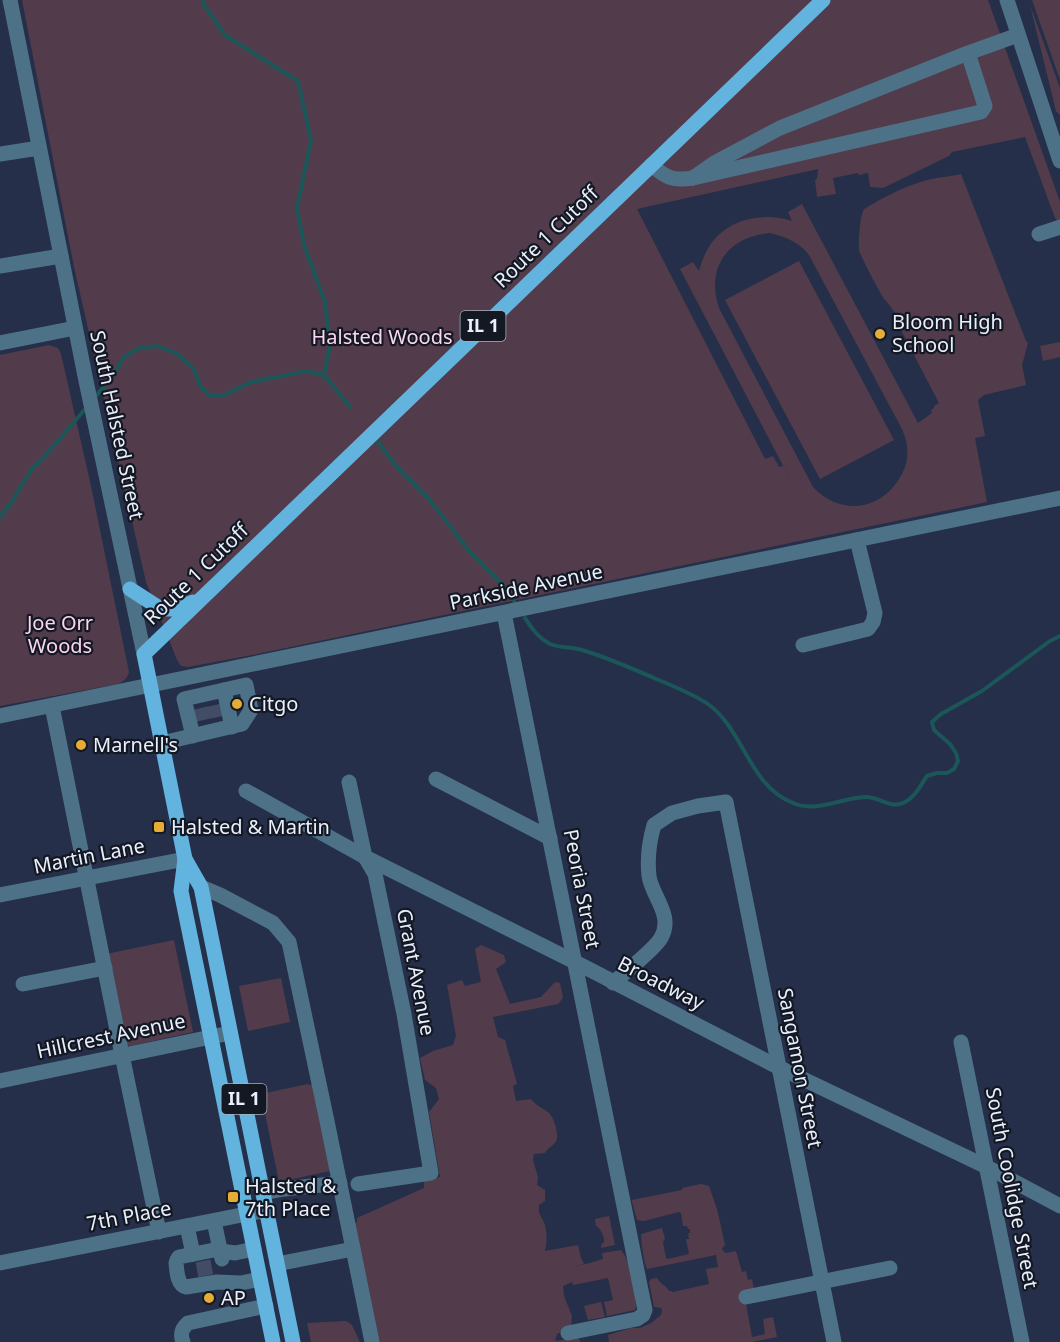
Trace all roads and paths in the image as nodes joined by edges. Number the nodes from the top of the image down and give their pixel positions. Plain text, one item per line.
1 (10, 0) edge
2 (823, 0) edge
3 (1007, 0) edge
4 (1018, 35) junction
5 (968, 53) junction
6 (1056, 134) edge
7 (39, 148) junction
8 (0, 154) edge
9 (1060, 161) edge
10 (651, 165) junction
11 (693, 178) junction
12 (1060, 226) edge
13 (1039, 234) dead end
14 (61, 256) junction
15 (0, 266) edge
16 (75, 328) junction
17 (0, 342) edge
18 (1060, 498) edge
19 (857, 540) junction
20 (130, 589) junction
21 (198, 600) junction
22 (504, 613) junction
23 (803, 645) dead end
24 (144, 654) junction
25 (211, 673) junction
26 (188, 678) junction
27 (150, 686) junction
28 (52, 706) junction
29 (210, 711) junction
30 (0, 716) edge
31 (162, 743) junction
32 (436, 779) dead end
33 (349, 782) dead end
34 (246, 791) dead end
35 (550, 838) junction
36 (365, 856) junction
37 (185, 859) junction
38 (87, 878) junction
39 (201, 887) junction
40 (0, 895) edge
41 (575, 962) junction
42 (105, 968) junction
43 (613, 982) junction
44 (23, 984) dead end
45 (230, 1033) junction
46 (211, 1037) junction
47 (961, 1042) dead end
48 (122, 1055) junction
49 (778, 1067) junction
50 (0, 1081) edge
51 (987, 1167) junction
52 (340, 1183) junction
53 (358, 1184) dead end
54 (263, 1193) junction
55 (1060, 1206) edge
56 (267, 1210) junction
57 (247, 1214) junction
58 (214, 1221) junction
59 (187, 1226) junction
60 (159, 1232) junction
61 (254, 1249) junction
62 (353, 1249) junction
63 (221, 1255) junction
64 (199, 1256) junction
65 (0, 1263) edge
66 (278, 1264) junction
67 (890, 1268) dead end
68 (260, 1279) junction
69 (822, 1282) junction
70 (746, 1297) dead end
71 (266, 1306) junction
72 (568, 1333) dead end
73 (183, 1342) edge
74 (273, 1342) edge
75 (293, 1342) edge
76 (372, 1342) edge
77 (834, 1342) edge
78 (1022, 1342) edge

1 - 7 street, South Halsted Street
2 - 10 main road, Route 1 Cutoff / IL 1
3 - 4 street
4 - 5 street
4 - 6 street
5 - 11 street
5 - 11 street
6 - 9 street
7 - 8 street
7 - 14 street, South Halsted Street
10 - 11 street
10 - 21 main road, Route 1 Cutoff / IL 1
12 - 13 street
14 - 15 street
14 - 16 street, South Halsted Street
16 - 17 street
16 - 20 street, South Halsted Street
18 - 19 street, Parkside Avenue
19 - 22 street, Parkside Avenue
19 - 23 street
20 - 21 main road
20 - 24 street, South Halsted Street
21 - 24 main road, Route 1 Cutoff / IL 1
22 - 25 street, Parkside Avenue
22 - 35 street, Peoria Street
24 - 27 main road, South Halsted Street / IL 1
25 - 26 street, Parkside Avenue
25 - 29 street
26 - 27 street, Parkside Avenue
26 - 29 street
27 - 28 street, Parkside Avenue
27 - 31 main road, South Halsted Street / IL 1
28 - 30 street, Parkside Avenue
28 - 38 street
29 - 31 street
31 - 37 main road, South Halsted Street / IL 1
32 - 35 street
33 - 36 street, Grant Avenue
34 - 36 street, Broadway
35 - 41 street, Peoria Street
36 - 41 street, Broadway
36 - 53 street, Grant Avenue
37 - 38 street, Martin Lane
37 - 39 main road, South Halsted Street / IL 1
37 - 46 main road, South Halsted Street / IL 1
38 - 40 street, Martin Lane
38 - 42 street
39 - 45 main road, South Halsted Street / IL 1
39 - 52 street
41 - 43 street, Broadway
41 - 72 street, Peoria Street
42 - 44 street
42 - 48 street
43 - 49 street, Broadway
43 - 49 street, Sangamon Street
45 - 46 street, Hillcrest Avenue
45 - 54 main road, South Halsted Street / IL 1
46 - 48 street, Hillcrest Avenue
46 - 57 main road, South Halsted Street / IL 1
47 - 51 street, South Coolidge Street
48 - 50 street, Hillcrest Avenue
48 - 60 street
49 - 51 street, Broadway
49 - 69 street, Sangamon Street
51 - 55 street, Broadway
51 - 78 street, South Coolidge Street
52 - 54 street
52 - 62 street
54 - 56 main road, South Halsted Street / IL 1
56 - 57 street, 7th Place
56 - 66 main road, South Halsted Street / IL 1
57 - 58 street, 7th Place
57 - 61 main road, South Halsted Street / IL 1
58 - 59 street, 7th Place
58 - 63 street
59 - 60 street, 7th Place
59 - 64 street
60 - 65 street, 7th Place
61 - 63 street
61 - 68 main road, South Halsted Street / IL 1
62 - 66 street
62 - 76 street
63 - 64 street
64 - 68 street
66 - 75 main road, South Halsted Street / IL 1
67 - 69 street
68 - 71 main road, South Halsted Street / IL 1
69 - 70 street
69 - 77 street, Sangamon Street
71 - 73 street
71 - 74 main road, South Halsted Street / IL 1

